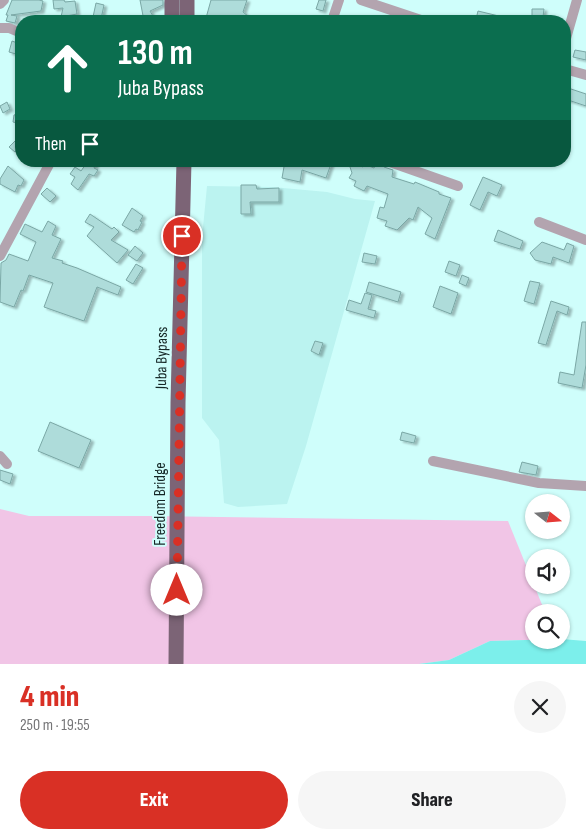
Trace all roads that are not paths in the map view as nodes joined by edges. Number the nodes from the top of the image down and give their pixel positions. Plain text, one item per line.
1 (4, 0) edge
2 (172, 0) edge
3 (187, 0) edge
4 (339, 0) edge
5 (361, 0) edge
6 (577, 0) edge
7 (0, 4) edge
8 (172, 15) edge
9 (187, 15) edge
10 (334, 15) edge
11 (406, 15) edge
12 (571, 21) edge
13 (0, 28) edge
14 (15, 30) edge
15 (571, 71) edge
16 (586, 75) edge
17 (48, 167) edge
18 (173, 167) edge
19 (184, 167) edge
20 (404, 167) edge
21 (458, 186) dead end
22 (539, 222) dead end
23 (586, 240) edge
24 (0, 256) edge
25 (178, 403) junction
26 (433, 461) dead end
27 (586, 486) edge
28 (176, 664) edge

1 - 7 street
2 - 8 main road
3 - 9 main road
4 - 10 street
5 - 11 street
6 - 12 street
13 - 14 street
15 - 16 street
17 - 24 street
18 - 25 main road, Juba Bypass
19 - 25 main road, Juba Bypass
20 - 21 street
22 - 23 street
25 - 28 main road, Freedom Bridge
26 - 27 street

